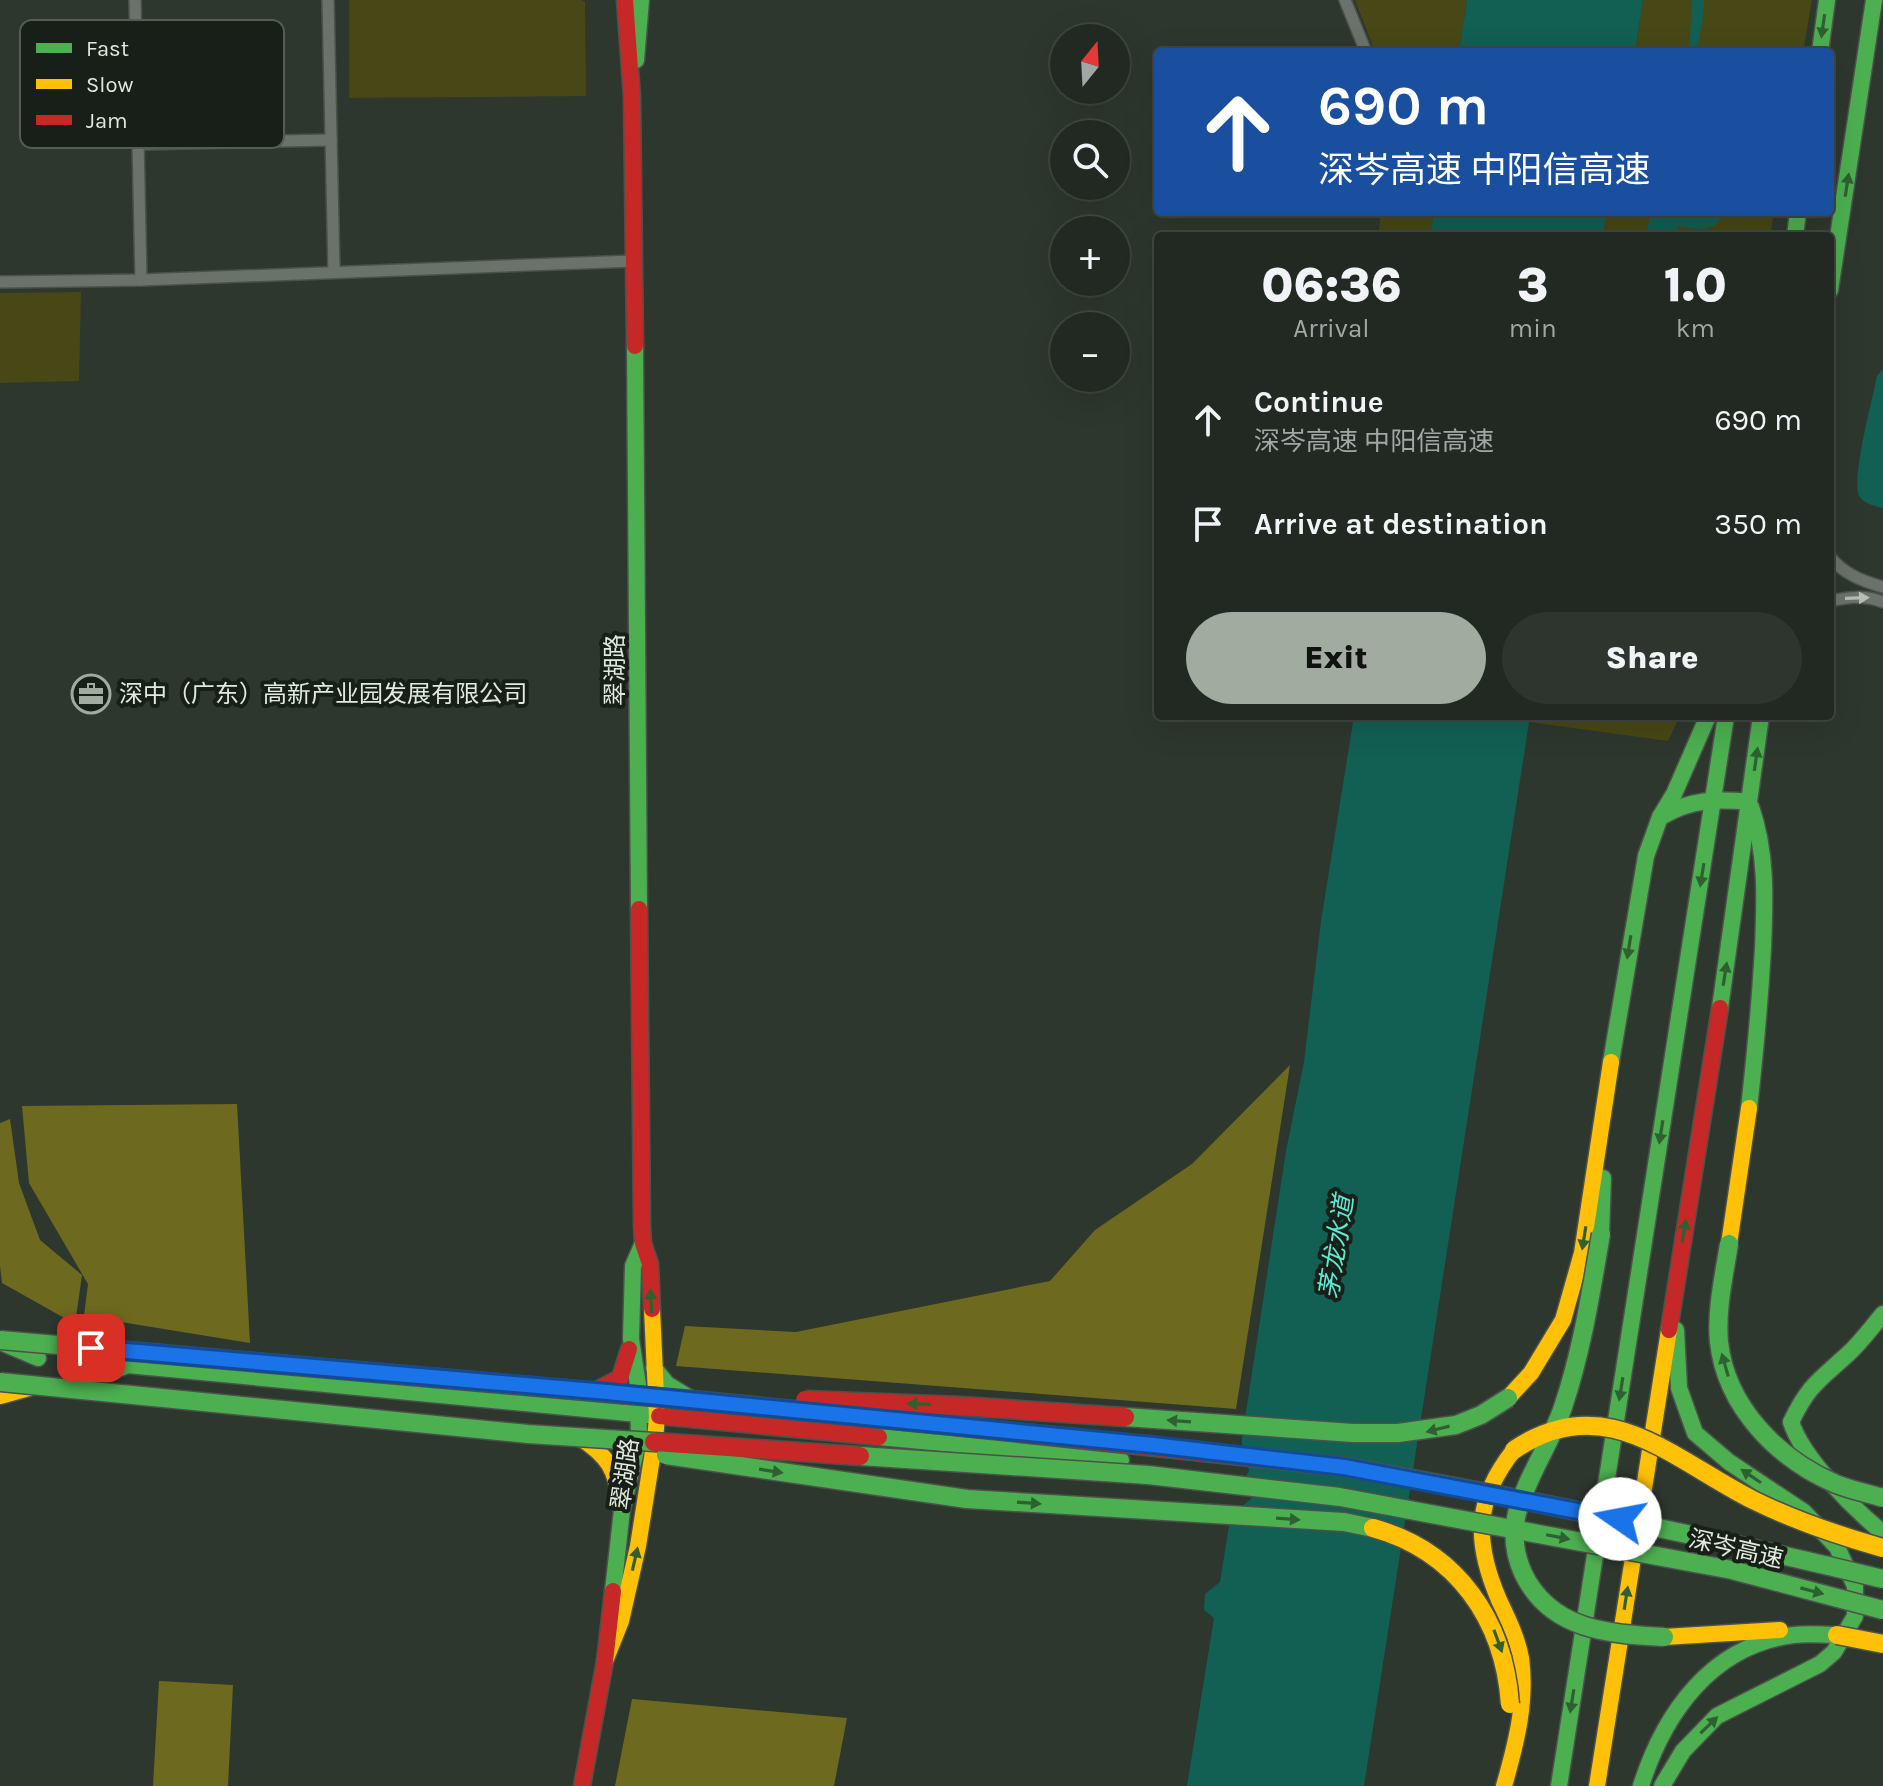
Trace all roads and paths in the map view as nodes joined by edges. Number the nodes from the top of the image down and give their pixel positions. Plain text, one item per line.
1 (135, 0) edge
2 (328, 0) edge
3 (625, 0) edge
4 (641, 0) edge
5 (1345, 0) edge
6 (1827, 0) edge
7 (1874, 0) edge
8 (135, 20) edge
9 (1364, 48) edge
10 (1821, 48) edge
11 (632, 97) junction
12 (331, 140) junction
13 (284, 141) edge
14 (138, 148) edge
15 (634, 261) junction
16 (1834, 264) edge
17 (334, 272) junction
18 (141, 280) junction
19 (0, 282) edge
20 (1834, 561) edge
21 (1834, 573) edge
22 (1847, 573) junction
23 (1883, 587) edge
24 (1834, 600) edge
25 (1883, 602) edge
26 (1706, 720) edge
27 (1725, 720) edge
28 (1760, 720) edge
29 (1712, 798) junction
30 (1749, 802) junction
31 (1660, 817) junction
32 (1600, 1134) junction
33 (643, 1243) junction
34 (1677, 1277) junction
35 (1883, 1314) edge
36 (631, 1339) junction
37 (0, 1341) edge
38 (38, 1358) dead end
39 (654, 1368) junction
40 (0, 1382) edge
41 (51, 1385) dead end
42 (607, 1392) junction
43 (0, 1396) edge
44 (560, 1406) junction
45 (648, 1415) junction
46 (727, 1423) junction
47 (571, 1432) junction
48 (528, 1434) junction
49 (647, 1439) junction
50 (769, 1450) junction
51 (1044, 1453) junction
52 (1121, 1460) dead end
53 (1883, 1498) edge
54 (646, 1500) junction
55 (622, 1510) junction
56 (1883, 1533) edge
57 (1883, 1548) edge
58 (1883, 1579) edge
59 (1883, 1610) edge
60 (1837, 1635) junction
61 (1883, 1644) edge
62 (605, 1661) junction
63 (1515, 1706) junction
64 (1505, 1781) edge
65 (582, 1786) edge
66 (1559, 1786) edge
67 (1597, 1786) edge
68 (1641, 1786) edge
69 (1662, 1786) edge

1 - 8 street
2 - 12 street
3 - 11 main road, 翠湖路
4 - 11 main road, 翠湖路
5 - 9 street
6 -> 10 main road
16 -> 7 main road
11 - 15 main road, 翠湖路
12 - 13 street
12 - 17 street
14 - 18 street
15 - 17 street
15 - 33 main road, 翠湖路
17 - 18 street
18 - 19 street
20 - 22 street
21 - 22 street
22 - 23 street
24 -> 25 street
26 - 31 main road
27 - 29 main road
30 -> 28 main road
29 - 30 main road
29 - 31 main road
29 -> 66 main road
34 -> 30 main road
53 -> 30 main road, bridge
31 -> 32 main road
32 -> 42 main road, bridge
32 - 60 main road, bridge
33 - 36 main road, 翠湖路
39 -> 33 main road, 翠湖路
67 -> 34 main road
69 -> 34 main road
35 - 56 main road
36 - 44 main road
36 - 45 main road, 翠湖路
37 - 38 main road
37 - 42 main road, bridge
39 - 45 main road, 翠湖路
39 - 46 main road
40 - 48 main road, bridge
41 - 43 main road
42 - 58 main road, 深岑高速, bridge
44 - 45 main road
44 - 47 main road
45 - 46 main road
45 - 49 main road, 翠湖路
46 - 51 main road
47 - 49 main road
47 - 55 main road
48 -> 59 main road, 深岑高速, bridge
48 -> 63 main road, bridge
49 - 50 main road
49 - 54 main road, 翠湖路
49 - 55 main road, 翠湖路
50 - 51 main road
50 - 54 main road
51 - 52 main road
62 -> 54 main road, 翠湖路
55 - 62 main road, 翠湖路
57 - 63 main road, bridge
60 - 61 main road, bridge
60 - 68 main road
62 - 65 main road, 翠湖路
63 - 64 main road

